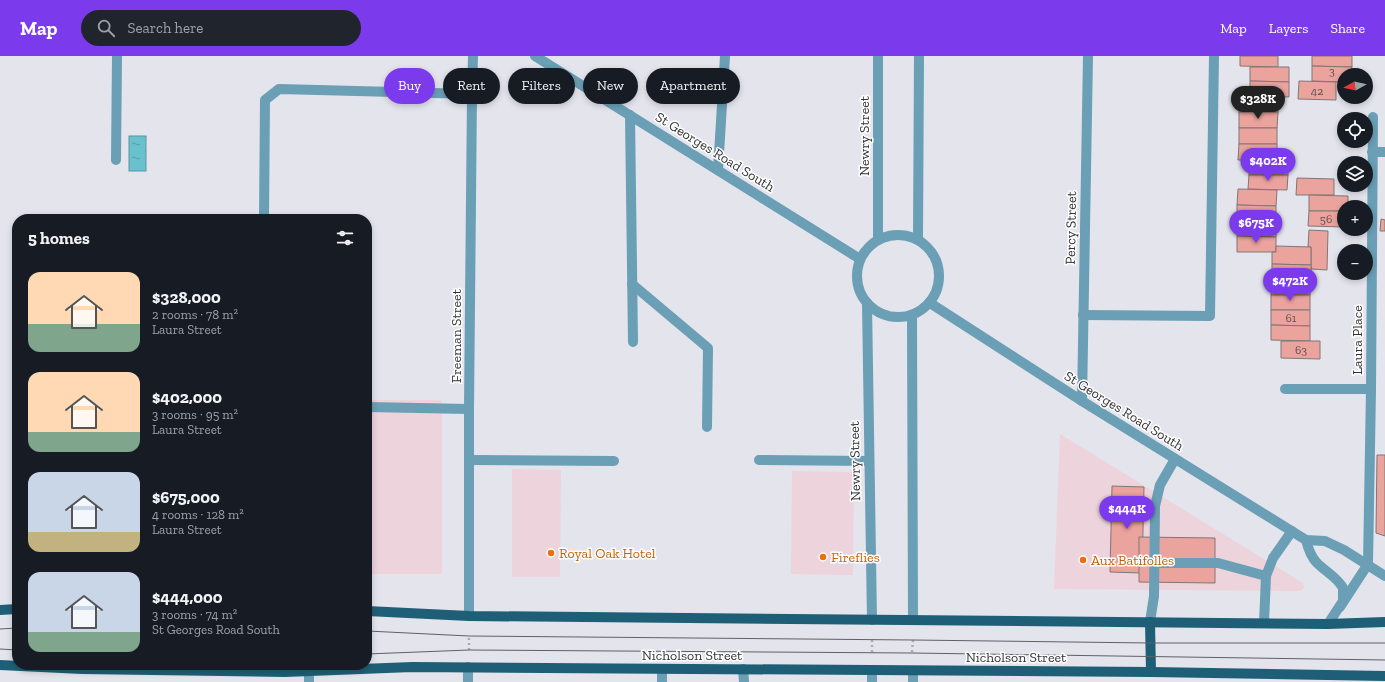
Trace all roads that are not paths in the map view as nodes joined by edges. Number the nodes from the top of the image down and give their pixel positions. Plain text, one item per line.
1 (117, 56) edge
2 (473, 56) edge
3 (534, 56) edge
4 (725, 56) edge
5 (878, 56) edge
6 (919, 56) edge
7 (1088, 56) edge
8 (1214, 56) edge
9 (473, 68) edge
10 (443, 93) edge
11 (472, 104) edge
12 (630, 115) junction
13 (1372, 148) edge
14 (1372, 152) junction
15 (1385, 152) edge
16 (116, 160) dead end
17 (718, 170) junction
18 (264, 214) edge
19 (878, 239) junction
20 (918, 239) junction
21 (860, 259) junction
22 (632, 284) junction
23 (867, 303) junction
24 (930, 303) junction
25 (912, 315) junction
26 (1083, 315) junction
27 (633, 342) dead end
28 (1285, 389) dead end
29 (1371, 389) junction
30 (1082, 401) junction
31 (372, 407) edge
32 (469, 409) junction
33 (707, 427) dead end
34 (1176, 459) junction
35 (469, 460) junction
36 (759, 460) dead end
37 (614, 461) dead end
38 (869, 461) junction
39 (1292, 531) junction
40 (1306, 540) junction
41 (1154, 563) junction
42 (1368, 564) junction
43 (1266, 576) junction
44 (1385, 576) edge
45 (1340, 607) junction
46 (12, 609) edge
47 (0, 610) edge
48 (372, 611) edge
49 (469, 616) junction
50 (872, 620) junction
51 (913, 620) junction
52 (1150, 622) junction
53 (1385, 622) edge
54 (1264, 623) junction
55 (1328, 624) junction
56 (0, 665) edge
57 (12, 666) edge
58 (468, 667) junction
59 (662, 669) junction
60 (743, 669) junction
61 (150, 670) edge
62 (872, 670) junction
63 (913, 671) junction
64 (1151, 672) junction
65 (1385, 676) edge
66 (309, 677) edge
67 (468, 682) edge
68 (662, 682) edge
69 (744, 682) edge
70 (872, 682) edge
71 (913, 682) edge

1 - 16 street
2 - 9 street, Freeman Street
3 - 12 street, St Georges Road South
4 - 17 street
5 - 19 street, Newry Street
6 - 20 street
7 - 26 street, Percy Street
8 - 26 street
10 - 18 street
11 - 32 street, Freeman Street
12 - 17 street, St Georges Road South
12 - 22 street
13 - 14 street, Laura Place
14 - 15 street
14 - 29 street, Laura Place
17 - 21 street, St Georges Road South
19 - 20 street
19 - 21 street
20 - 24 street
21 - 23 street
22 - 27 street
22 - 33 street
23 - 25 street
23 - 38 street, Newry Street
24 - 25 street
24 - 30 street, St Georges Road South
25 - 51 street
26 - 30 street, Percy Street
28 - 29 street
29 - 42 street, Laura Place
30 - 34 street, St Georges Road South
31 - 32 street
32 - 35 street, Freeman Street
34 - 39 street, St Georges Road South
34 - 41 street
35 - 37 street
35 - 49 street, Freeman Street
36 - 38 street
38 - 50 street, Newry Street
39 - 40 street, St Georges Road South
39 - 43 street
40 - 42 street, St Georges Road South
40 - 45 street
41 - 43 street
41 - 52 street
42 - 44 street, St Georges Road South
42 - 45 street
43 - 54 street
45 - 55 street
46 - 47 main road
48 - 49 main road
49 - 50 main road
50 - 51 main road
51 - 52 main road
52 - 54 main road
52 - 64 main road
53 - 55 main road
54 - 55 main road
56 - 57 main road, Nicholson Street
58 - 59 main road, Nicholson Street
58 - 66 main road, Nicholson Street
58 - 67 street
59 - 60 main road, Nicholson Street
59 - 68 street
60 - 62 main road, Nicholson Street
60 - 69 street
61 - 66 main road, Nicholson Street
62 - 63 main road, Nicholson Street
62 - 70 street
63 - 64 main road, Nicholson Street
63 - 71 street
64 - 65 main road, Nicholson Street

